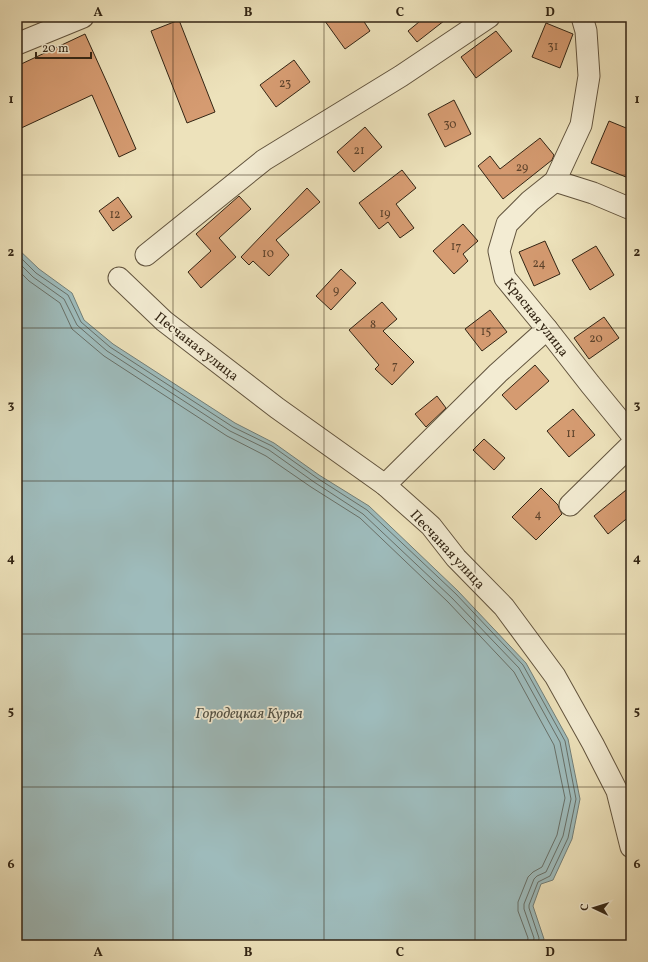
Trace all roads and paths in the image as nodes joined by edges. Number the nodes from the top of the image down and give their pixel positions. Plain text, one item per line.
1 (83, 17) edge
2 (489, 17) edge
3 (582, 17) edge
4 (596, 17) edge
5 (17, 44) edge
6 (587, 49) junction
7 (555, 182) junction
8 (631, 209) edge
9 (146, 254) dead end
10 (119, 278) dead end
11 (547, 329) junction
12 (631, 434) edge
13 (631, 445) edge
14 (385, 486) junction
15 (570, 505) dead end
16 (631, 847) edge

1 - 5 street
2 - 9 street
3 - 6 street, Красная улица
4 - 6 street
6 - 7 street, Красная улица
7 - 8 street
7 - 11 street, Красная улица
10 - 14 street, Песчаная улица
11 - 12 street, Красная улица
11 - 14 street
13 - 15 street
14 - 16 street, Песчаная улица

